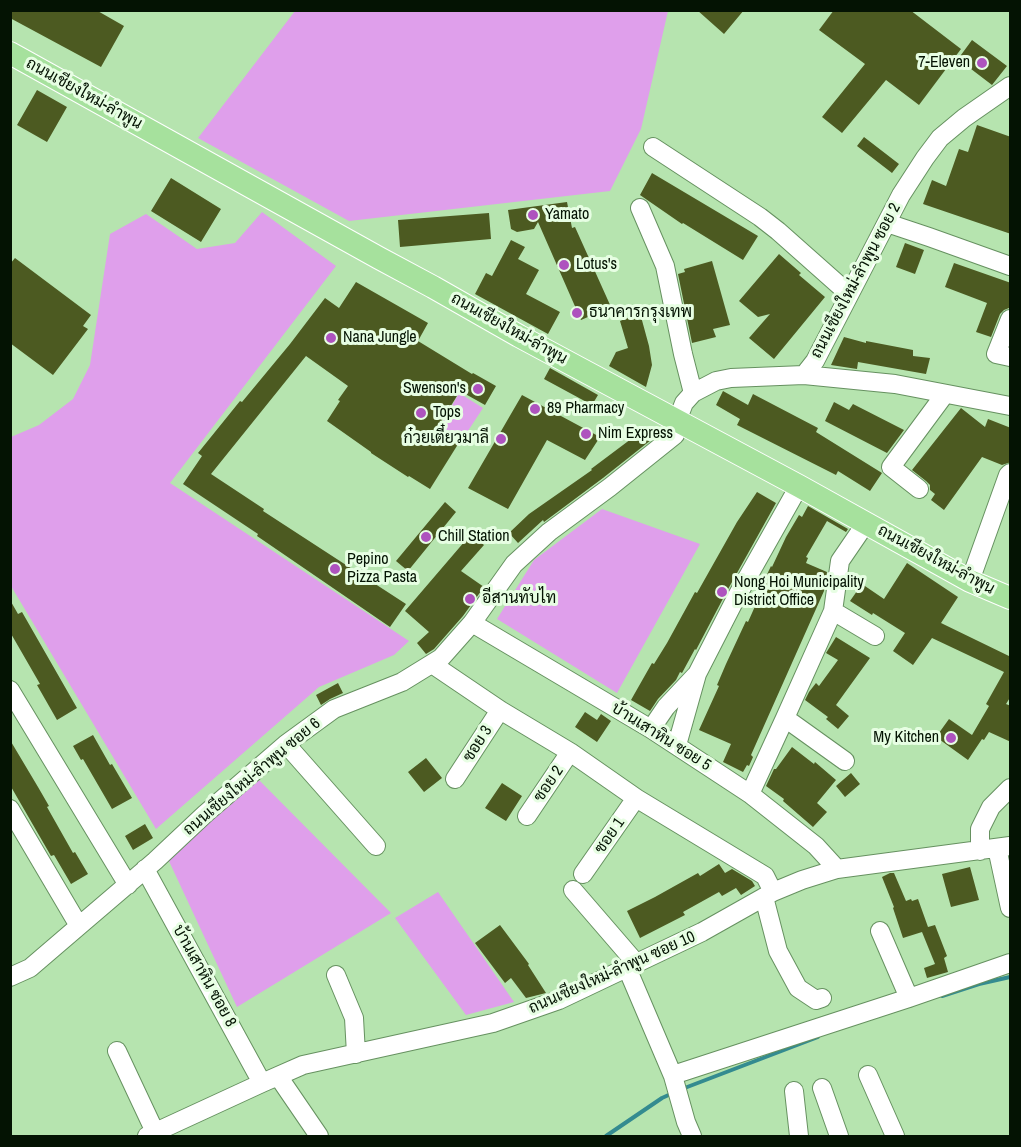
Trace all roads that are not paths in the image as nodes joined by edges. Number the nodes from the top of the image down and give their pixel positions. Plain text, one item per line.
1 (10, 52) edge
2 (1011, 86) edge
3 (653, 147) dead end
4 (640, 208) dead end
5 (886, 223) junction
6 (1011, 266) edge
7 (849, 294) junction
8 (1011, 319) edge
9 (1011, 357) edge
10 (804, 375) junction
11 (693, 393) junction
12 (945, 394) junction
13 (1010, 406) edge
14 (677, 421) junction
15 (1009, 474) edge
16 (799, 486) junction
17 (919, 489) dead end
18 (866, 523) junction
19 (969, 581) junction
20 (1011, 598) edge
21 (833, 610) junction
22 (472, 623) junction
23 (875, 636) dead end
24 (432, 664) junction
25 (697, 674) junction
26 (10, 690) edge
27 (500, 710) junction
28 (785, 718) junction
29 (651, 729) junction
30 (286, 744) junction
31 (677, 745) junction
32 (570, 752) junction
33 (845, 761) dead end
34 (455, 779) dead end
35 (1011, 788) edge
36 (750, 794) junction
37 (636, 798) junction
38 (10, 809) edge
39 (528, 816) dead end
40 (376, 846) dead end
41 (996, 849) edge
42 (145, 869) junction
43 (837, 869) junction
44 (583, 874) dead end
45 (128, 885) junction
46 (573, 890) dead end
47 (768, 895) junction
48 (1011, 908) edge
49 (79, 926) junction
50 (880, 931) dead end
51 (1011, 963) edge
52 (632, 966) junction
53 (336, 975) dead end
54 (10, 977) edge
55 (822, 998) dead end
56 (909, 998) junction
57 (117, 1051) dead end
58 (356, 1054) junction
59 (673, 1076) junction
60 (868, 1076) dead end
61 (270, 1080) junction
62 (822, 1088) dead end
63 (794, 1090) dead end
64 (151, 1134) edge
65 (319, 1137) edge
66 (692, 1137) edge
67 (799, 1137) edge
68 (839, 1137) edge
69 (895, 1137) edge

1 - 14 main road, ถนนเชียงใหม่-ลำพูน
2 - 5 street, ถนนเชียงใหม่-ลำพูน ซอย 2
3 - 7 street
4 - 11 street
5 - 6 street
5 - 7 street, ถนนเชียงใหม่-ลำพูน ซอย 2
7 - 10 street, ถนนเชียงใหม่-ลำพูน ซอย 2
8 - 9 street
10 - 11 street, ถนนเชียงใหม่-ลำพูน ซอย 2
10 - 12 street
11 - 14 street
12 - 13 street
12 - 17 street
14 - 16 main road, ถนนเชียงใหม่-ลำพูน
14 - 22 street, ถนนเชียงใหม่-ลำพูน ซอย 6
15 - 19 street
16 - 18 main road, ถนนเชียงใหม่-ลำพูน
16 - 25 street
18 - 19 main road, ถนนเชียงใหม่-ลำพูน
18 - 21 street
19 - 20 main road, ถนนเชียงใหม่-ลำพูน
21 - 23 street
21 - 28 street
22 - 24 street, ถนนเชียงใหม่-ลำพูน ซอย 6
22 - 29 street, บ้านเสาหิน ซอย 5
24 - 27 street
24 - 30 street, ถนนเชียงใหม่-ลำพูน ซอย 6
25 - 29 street
25 - 31 street
26 - 45 street
27 - 32 street
27 - 34 street, ซอย 3
28 - 33 street
28 - 36 street
29 - 31 street, บ้านเสาหิน ซอย 5
30 - 40 street
30 - 42 street, ถนนเชียงใหม่-ลำพูน ซอย 6
31 - 36 street, บ้านเสาหิน ซอย 5
32 - 37 street
32 - 39 street, ซอย 2
35 - 41 street
36 - 43 street, บ้านเสาหิน ซอย 5
37 - 44 street, ซอย 1
37 - 47 street
38 - 49 street
41 - 43 street, ถนนเชียงใหม่-ลำพูน ซอย 10
41 - 48 street
42 - 45 street, ถนนเชียงใหม่-ลำพูน ซอย 6
42 - 61 street, บ้านเสาหิน ซอย 8
43 - 47 street, ถนนเชียงใหม่-ลำพูน ซอย 10
45 - 49 street, ถนนเชียงใหม่-ลำพูน ซอย 6
46 - 52 street
47 - 52 street, ถนนเชียงใหม่-ลำพูน ซอย 10
47 - 55 street
49 - 54 street, ถนนเชียงใหม่-ลำพูน ซอย 6
50 - 56 street
51 - 56 street
52 - 58 street, ถนนเชียงใหม่-ลำพูน ซอย 10
52 - 59 street
53 - 58 street
56 - 59 street
57 - 64 street
58 - 61 street, ถนนเชียงใหม่-ลำพูน ซอย 10
59 - 66 street
60 - 69 street
61 - 64 street, ถนนเชียงใหม่-ลำพูน ซอย 10
61 - 65 street, บ้านเสาหิน ซอย 8
62 - 68 street
63 - 67 street

